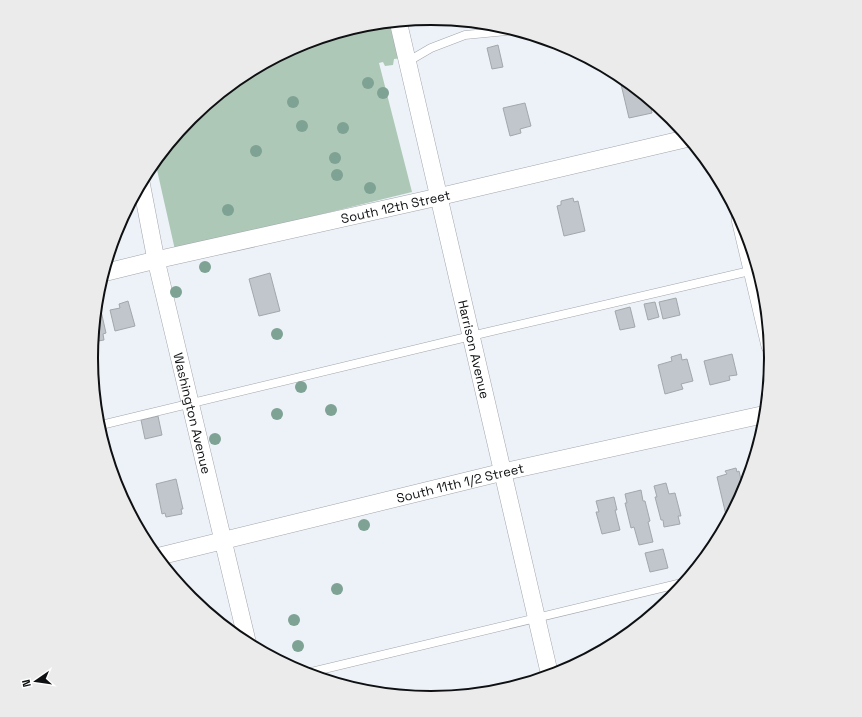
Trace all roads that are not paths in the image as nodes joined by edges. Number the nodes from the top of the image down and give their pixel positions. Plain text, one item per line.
1 (399, 27) edge
2 (499, 32) edge
3 (407, 62) junction
4 (682, 140) edge
5 (143, 191) edge
6 (438, 197) junction
7 (156, 260) junction
8 (109, 271) edge
9 (753, 271) edge
10 (471, 336) junction
11 (190, 403) junction
12 (760, 415) edge
13 (104, 424) edge
14 (503, 472) junction
15 (224, 541) junction
16 (162, 556) edge
17 (676, 584) edge
18 (537, 617) junction
19 (246, 636) edge
20 (549, 670) edge
21 (315, 671) edge

1 - 3 street, Harrison Avenue
2 - 3 lane
3 - 6 street, Harrison Avenue
4 - 6 street, South 12th Street
5 - 7 street, Washington Avenue
6 - 7 street, South 12th Street
6 - 10 street, Harrison Avenue
7 - 8 street, South 12th Street
7 - 11 street, Washington Avenue
9 - 10 lane
10 - 11 lane
10 - 14 street, Harrison Avenue
11 - 13 lane
11 - 15 street, Washington Avenue
12 - 14 street, South 11th 1/2 Street
14 - 15 street, South 11th 1/2 Street
14 - 18 street, Harrison Avenue
15 - 16 street, South 11th 1/2 Street
15 - 19 street, Washington Avenue
17 - 18 lane
18 - 20 street, Harrison Avenue
18 - 21 lane

